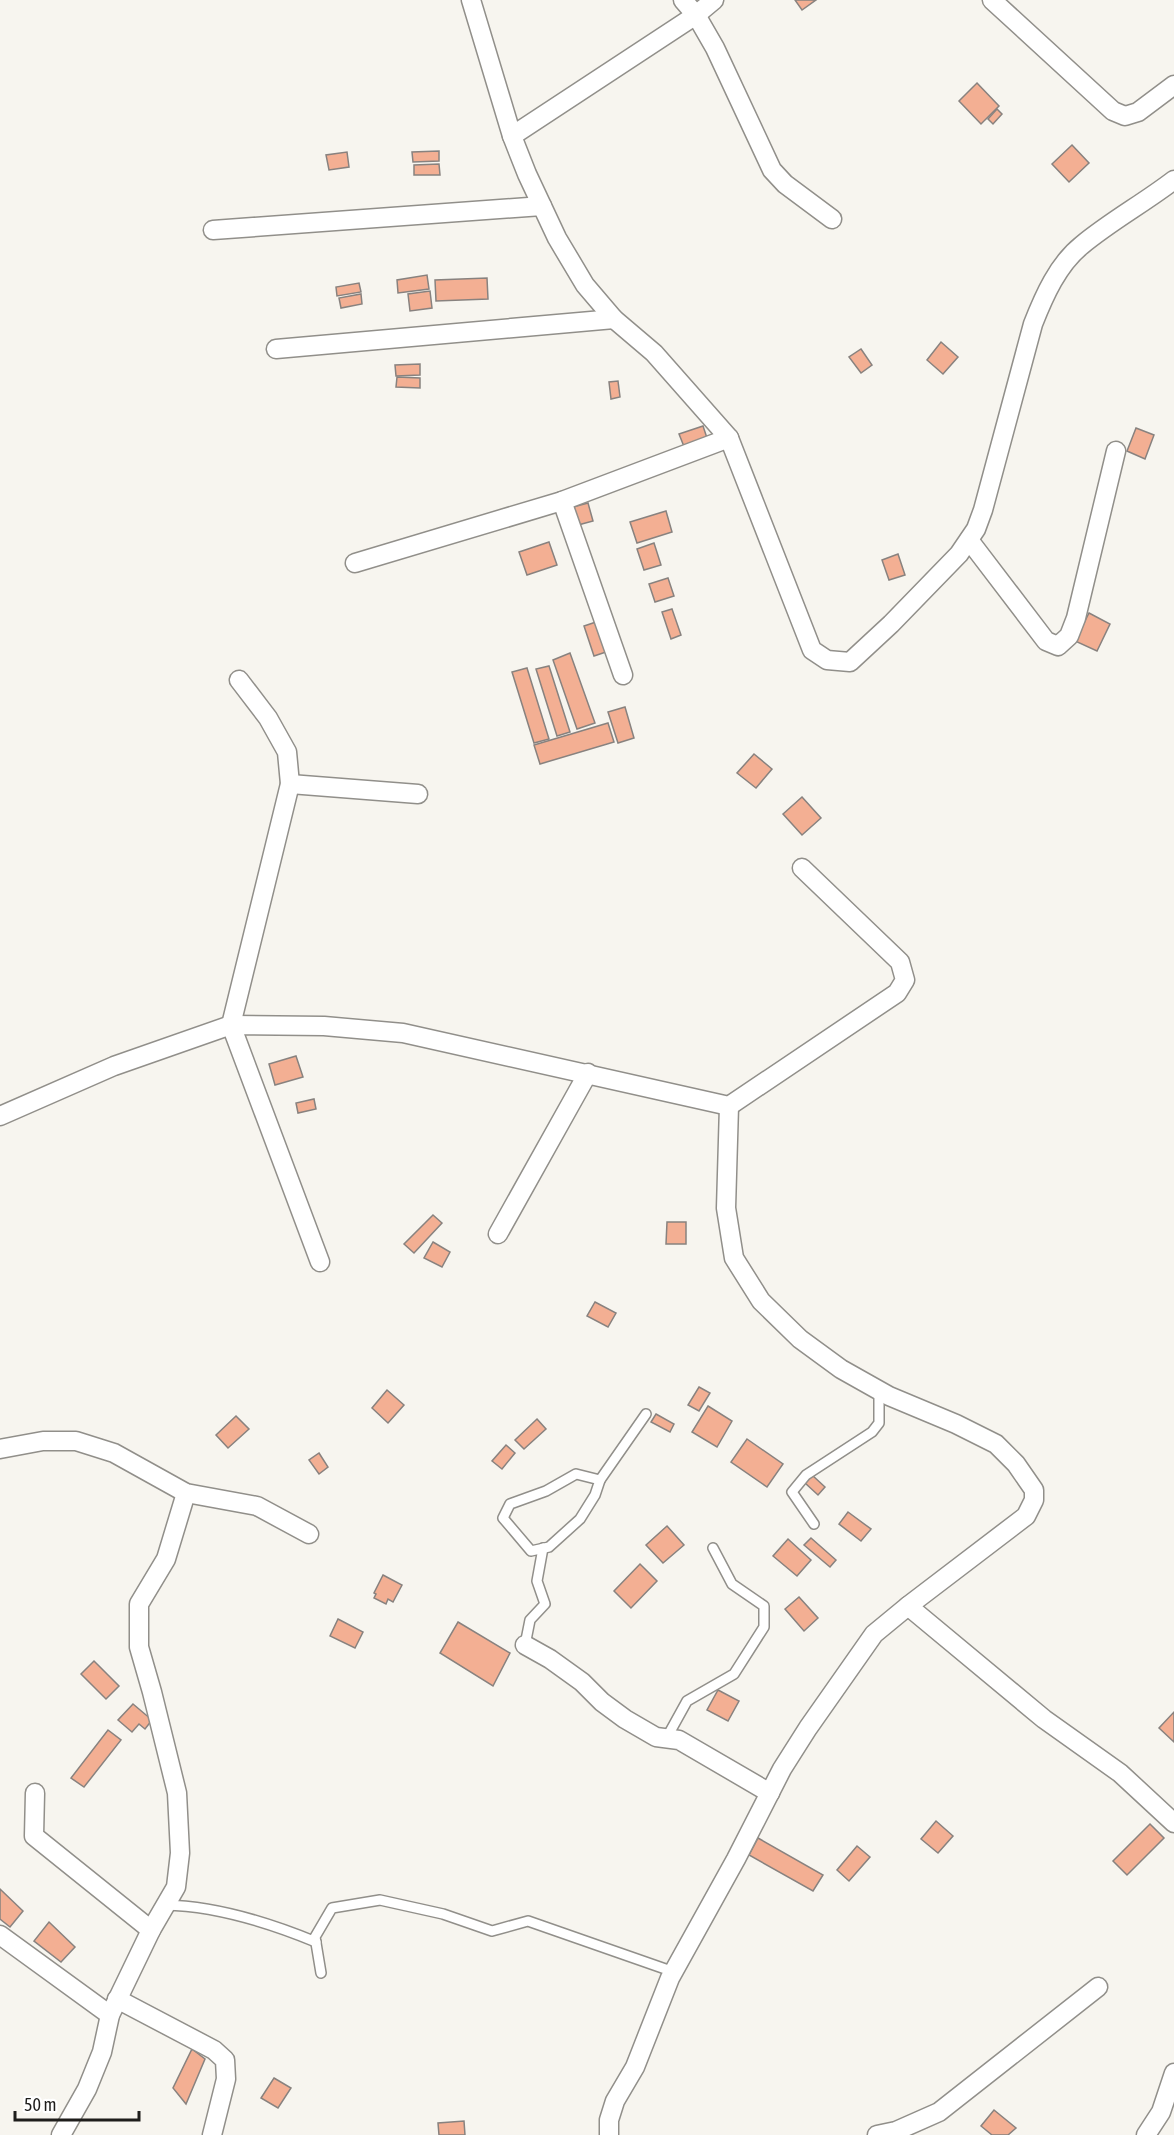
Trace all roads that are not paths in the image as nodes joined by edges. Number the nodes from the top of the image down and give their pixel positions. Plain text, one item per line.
1 (471, 0) edge
2 (683, 0) edge
3 (714, 0) edge
4 (992, 0) edge
5 (696, 15) junction
6 (1174, 85) edge
7 (512, 136) junction
8 (1174, 180) edge
9 (542, 206) junction
10 (832, 219) dead end
11 (213, 230) dead end
12 (614, 319) junction
13 (276, 349) dead end
14 (729, 438) junction
15 (1116, 451) dead end
16 (562, 501) junction
17 (969, 540) junction
18 (355, 563) dead end
19 (623, 675) dead end
20 (239, 681) dead end
21 (290, 784) junction
22 (418, 794) dead end
23 (802, 868) dead end
24 (231, 1024) junction
25 (588, 1073) junction
26 (729, 1106) junction
27 (0, 1116) edge
28 (498, 1234) dead end
29 (320, 1262) dead end
30 (879, 1391) junction
31 (646, 1414) dead end
32 (0, 1449) edge
33 (600, 1480) junction
34 (186, 1493) junction
35 (814, 1524) dead end
36 (309, 1534) dead end
37 (543, 1548) junction
38 (713, 1548) dead end
39 (908, 1606) junction
40 (525, 1645) joint
41 (666, 1738) junction
42 (35, 1793) dead end
43 (770, 1793) junction
44 (1174, 1823) edge
45 (165, 1905) junction
46 (151, 1930) junction
47 (0, 1935) edge
48 (316, 1942) junction
49 (674, 1972) junction
50 (321, 1973) dead end
51 (1098, 1987) dead end
52 (114, 2007) junction
53 (1174, 2073) edge
54 (61, 2135) edge
55 (212, 2135) edge
56 (609, 2135) edge
57 (877, 2135) edge
58 (1146, 2135) edge

1 - 7 street
2 - 5 street
3 - 5 street
4 - 6 street
5 - 7 street
5 - 10 street
7 - 9 street
8 - 17 street
9 - 11 street
9 - 12 street
12 - 13 street
12 - 14 street
14 - 16 street
14 - 17 street
15 - 17 street
16 - 18 street
16 - 19 street
20 - 21 street
21 - 22 street
21 - 24 street
23 - 26 street
24 - 25 street
24 - 27 street
24 - 29 street
25 - 26 street
25 - 28 street
26 - 30 street
30 - 35 lane
30 - 39 street
31 - 33 lane
32 - 34 street
33 - 37 lane
33 - 37 lane
34 - 36 street
34 - 45 street
37 - 40 lane
38 - 41 lane
39 - 43 street
39 - 44 street
40 - 41 street
41 - 43 street
42 - 46 street
43 - 49 street
45 - 46 street
45 - 48 lane
46 - 52 street
47 - 52 street
48 - 49 lane
48 - 50 lane
49 - 56 street
51 - 57 street
52 - 54 street
52 - 55 street
53 - 58 street

